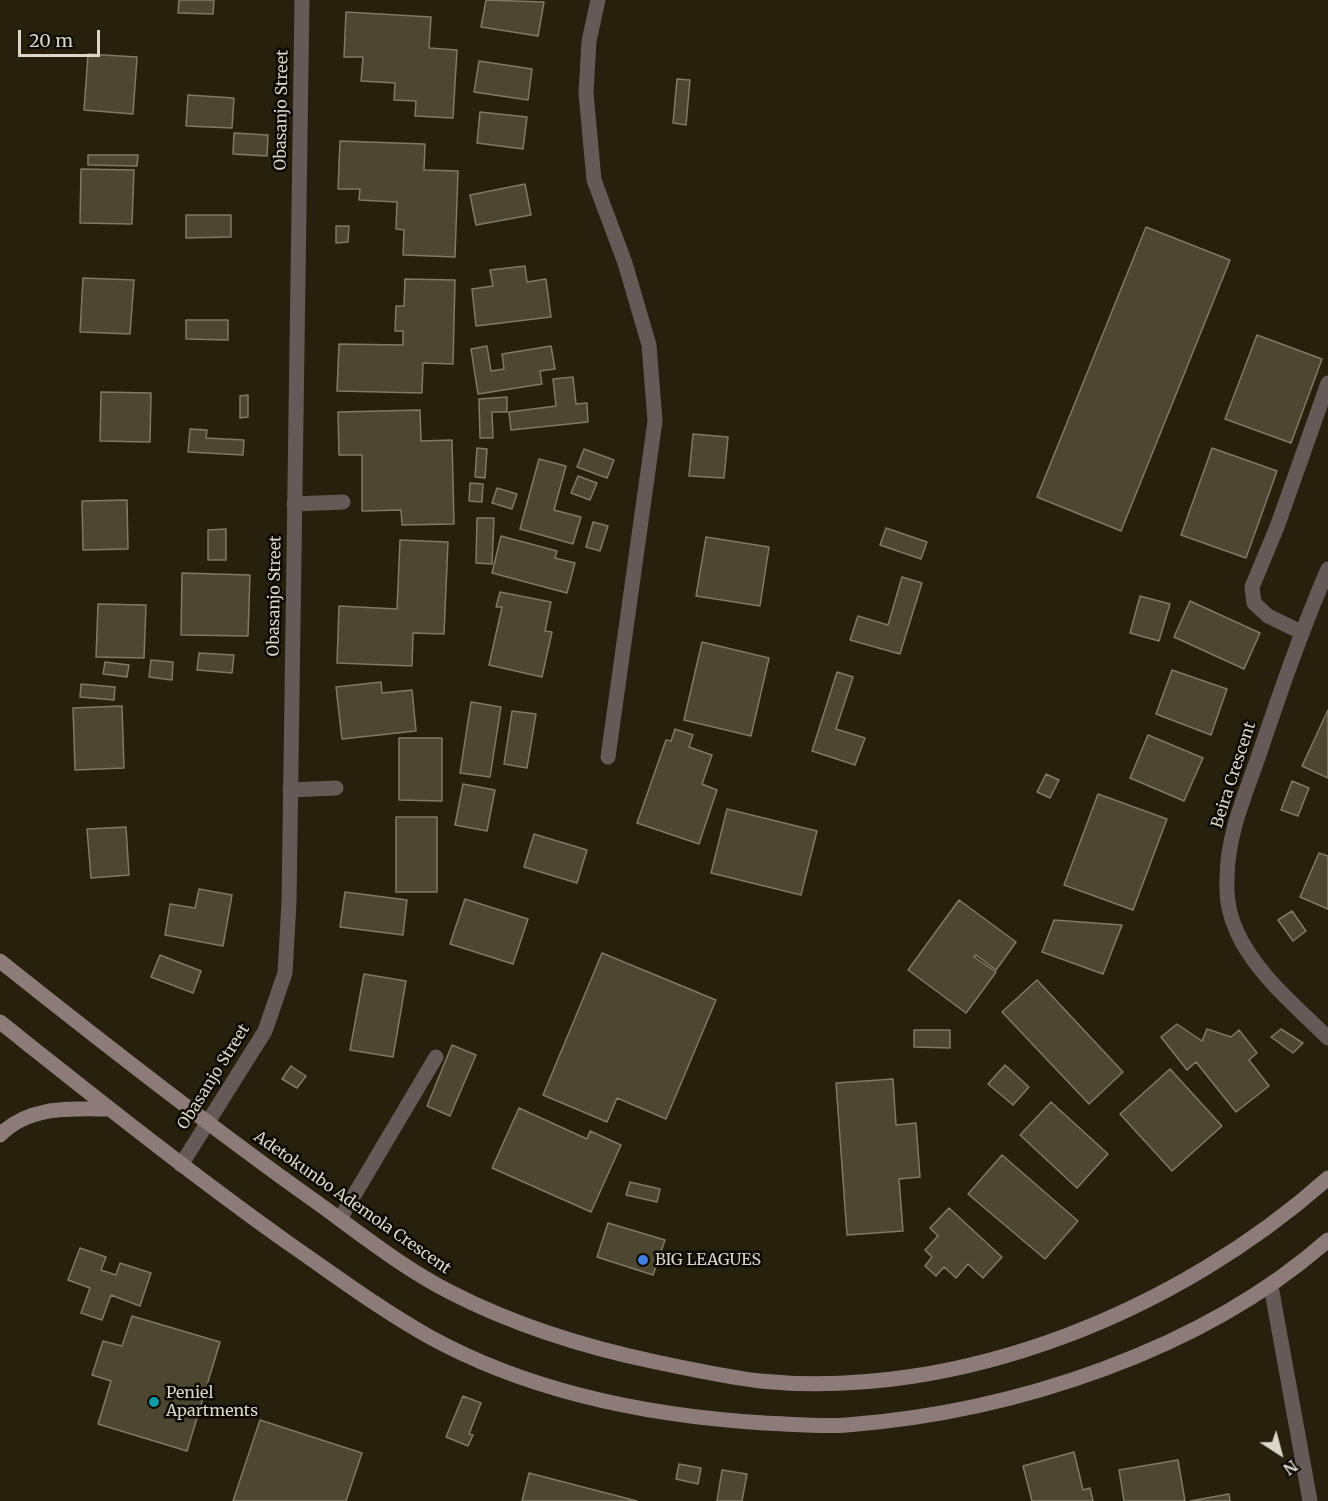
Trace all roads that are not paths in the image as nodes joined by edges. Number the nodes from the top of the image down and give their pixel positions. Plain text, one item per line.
1 (302, 0) edge
2 (598, 0) edge
3 (1328, 383) edge
4 (343, 502) dead end
5 (294, 504) junction
6 (1328, 569) edge
7 (1301, 632) junction
8 (608, 757) dead end
9 (336, 788) dead end
10 (290, 790) junction
11 (0, 962) edge
12 (0, 1022) edge
13 (1328, 1038) edge
14 (436, 1058) dead end
15 (110, 1109) junction
16 (208, 1125) junction
17 (0, 1135) edge
18 (181, 1165) junction
19 (1328, 1178) edge
20 (340, 1219) junction
21 (1328, 1239) edge
22 (1271, 1286) junction
23 (1310, 1501) edge

1 - 5 street, Obasanjo Street
2 - 8 street
3 - 7 street
4 - 5 street
5 - 10 street, Obasanjo Street
6 - 7 street, Beira Crescent
7 - 13 street, Beira Crescent
9 - 10 street
10 - 16 street, Obasanjo Street
11 - 16 main road, Adetokunbo Ademola Crescent
12 - 15 main road
14 - 20 street
15 - 17 main road
15 - 18 main road
16 - 18 street, Obasanjo Street
16 - 20 main road, Adetokunbo Ademola Crescent
18 - 22 main road
19 - 20 main road, Adetokunbo Ademola Crescent
21 - 22 main road
22 - 23 street

